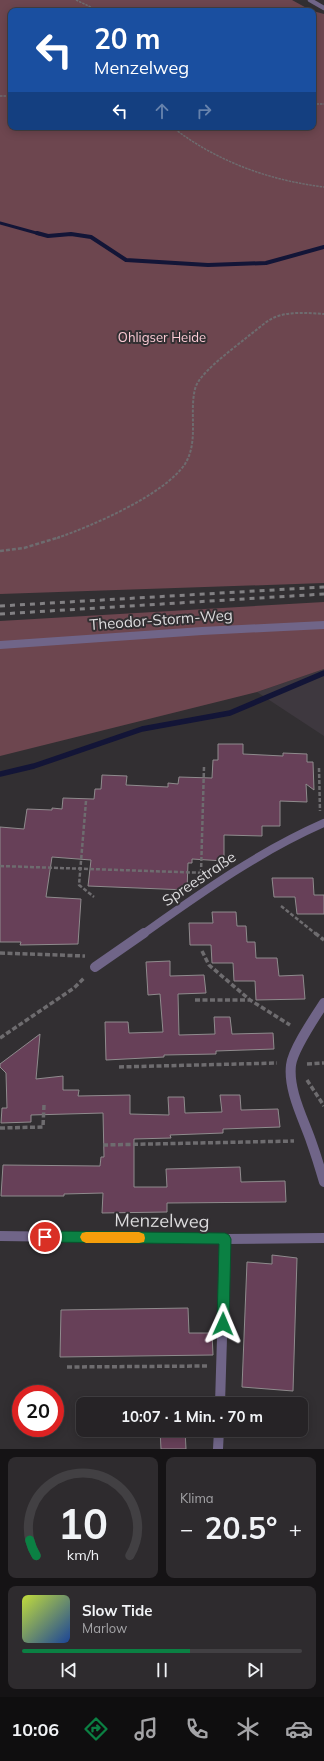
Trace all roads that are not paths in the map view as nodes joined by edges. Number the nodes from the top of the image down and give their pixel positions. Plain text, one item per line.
1 (310, 0) edge
2 (324, 8) edge
3 (324, 626) edge
4 (0, 645) edge
5 (322, 824) edge
6 (95, 967) road end
7 (324, 1002) edge
8 (324, 1182) edge
9 (0, 1236) edge
10 (324, 1238) edge
11 (225, 1239) junction
12 (220, 1397) edge
13 (219, 1437) edge
14 (218, 1449) edge

1 - 2 street
3 - 4 street, Theodor-Storm-Weg
5 - 6 street, Spreestraße
7 - 8 street
9 - 11 street, Menzelweg
10 - 11 street, Menzelweg
11 - 12 street
13 - 14 street

